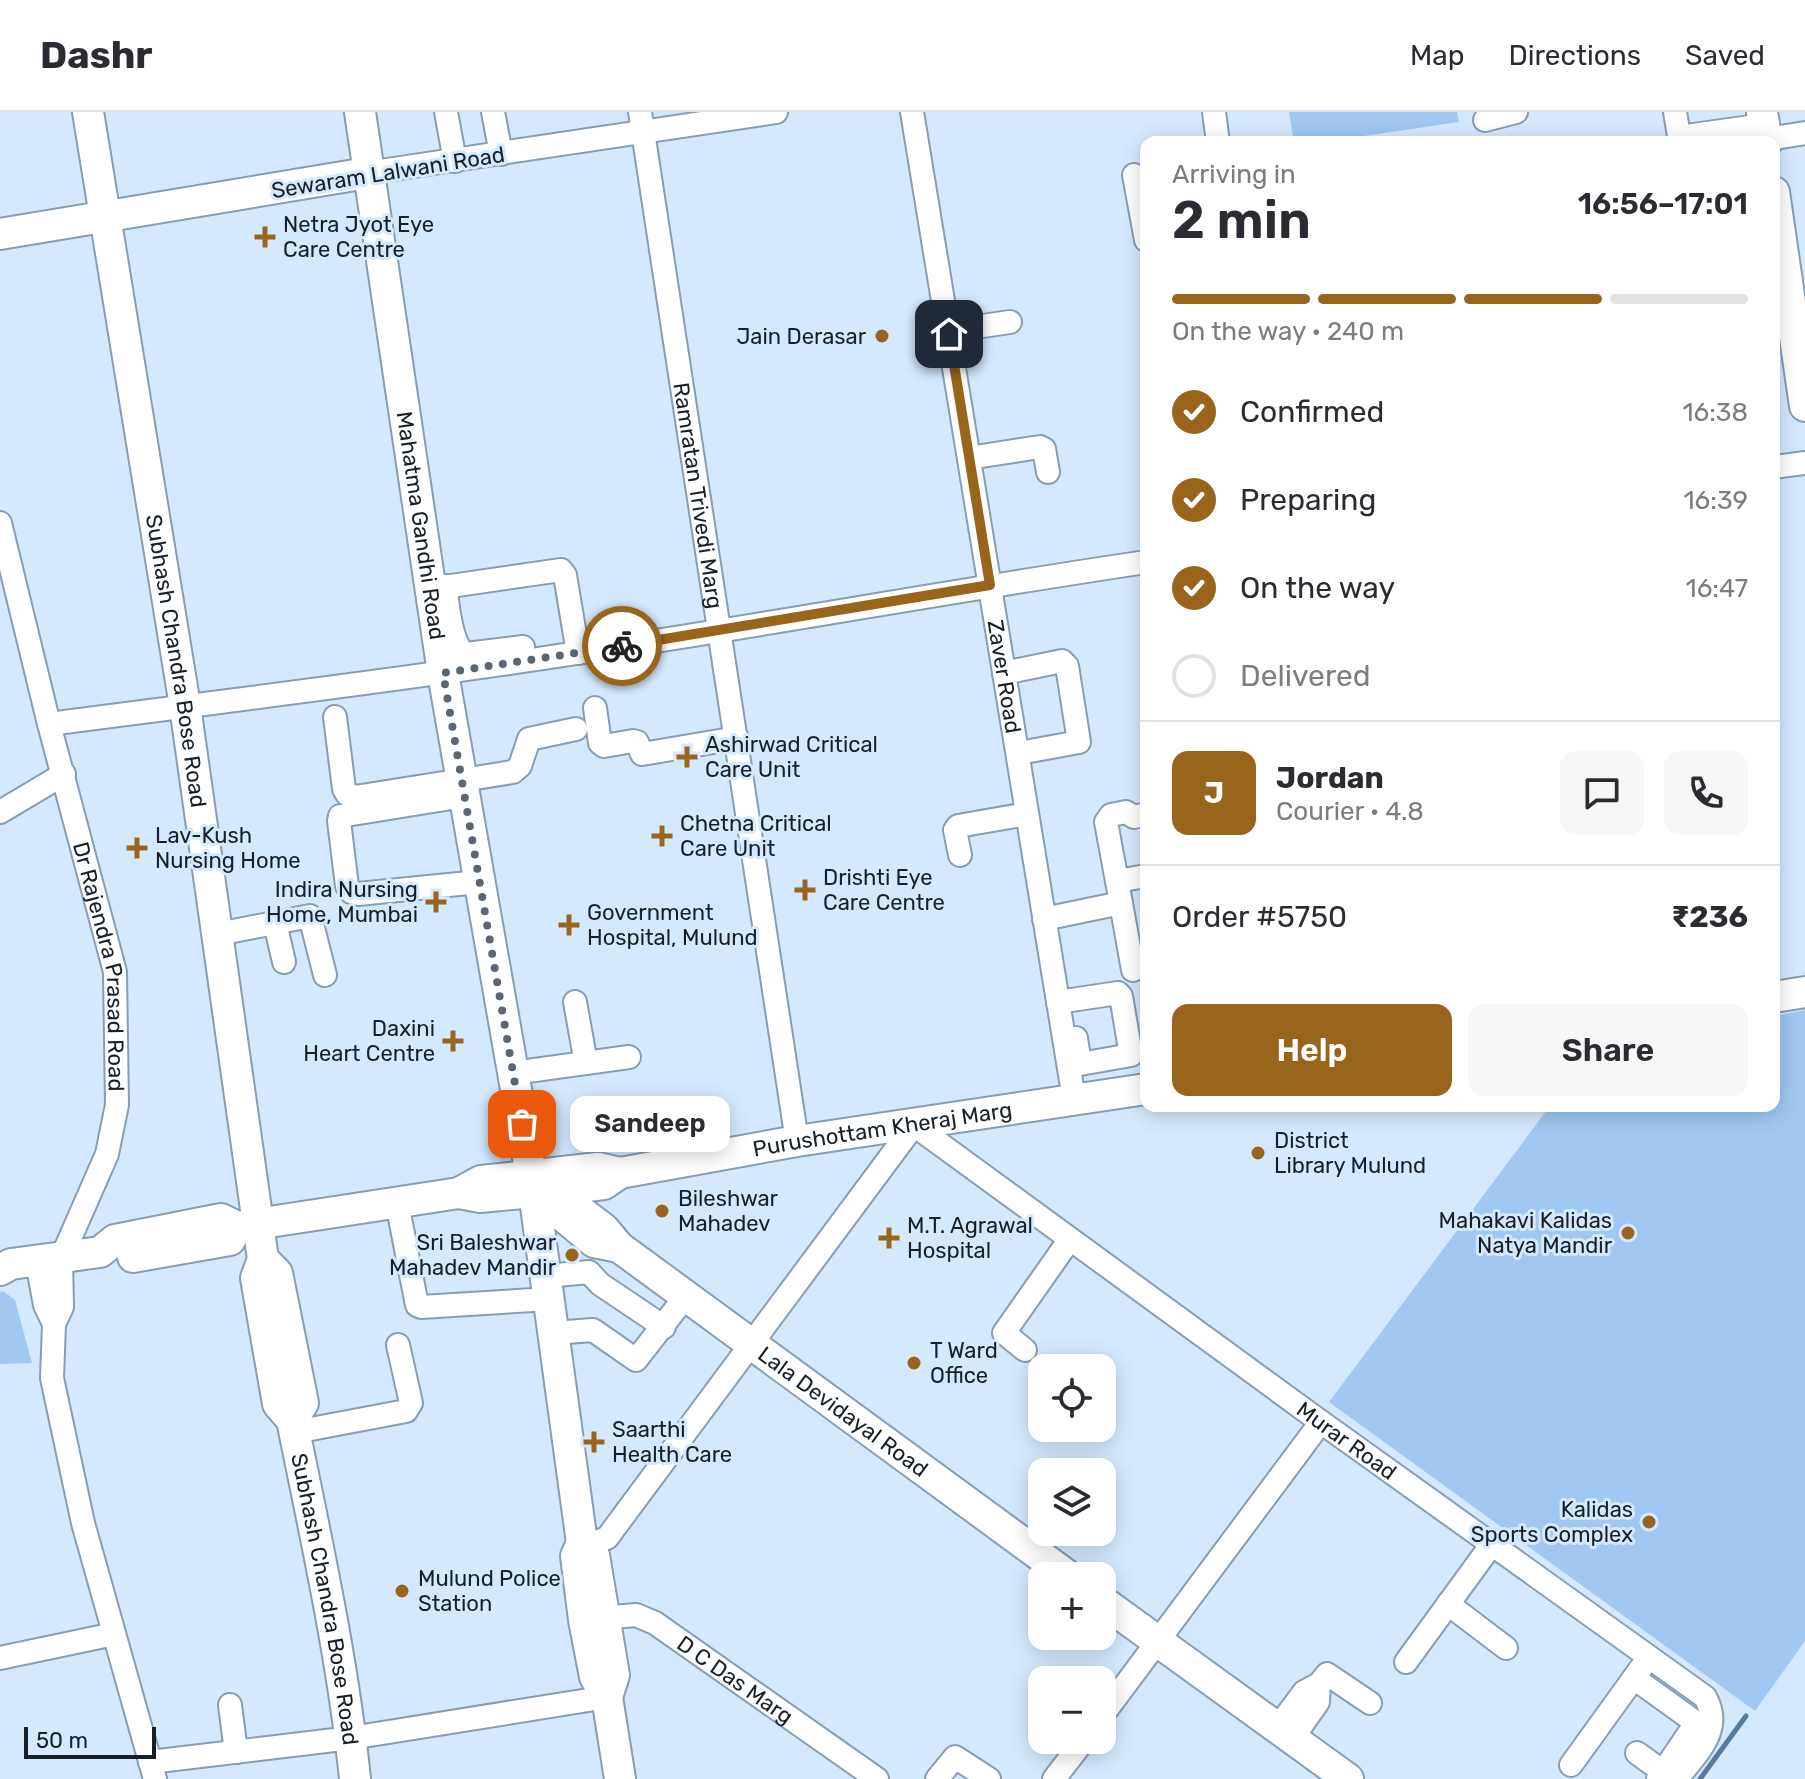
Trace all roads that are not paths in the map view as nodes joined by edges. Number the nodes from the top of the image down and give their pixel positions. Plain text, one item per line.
1 (88, 112) edge
2 (360, 112) edge
3 (446, 112) edge
4 (493, 112) edge
5 (776, 112) edge
6 (912, 112) edge
7 (1214, 112) edge
8 (1516, 112) edge
9 (1675, 112) edge
10 (642, 122) edge
11 (1486, 125) edge
12 (1753, 129) edge
13 (1805, 133) edge
14 (1217, 136) edge
15 (1678, 136) edge
16 (1706, 136) edge
17 (501, 154) junction
18 (455, 161) junction
19 (367, 173) junction
20 (1134, 175) dead end
21 (1140, 208) edge
22 (105, 217) junction
23 (0, 234) edge
24 (1780, 236) edge
25 (1789, 302) edge
26 (1010, 322) dead end
27 (948, 331) junction
28 (1805, 406) edge
29 (979, 456) junction
30 (1805, 463) edge
31 (1780, 466) edge
32 (1048, 472) dead end
33 (994, 477) dead end
34 (0, 523) edge
35 (1140, 563) edge
36 (990, 585) junction
37 (438, 587) junction
38 (721, 631) junction
39 (577, 647) junction
40 (443, 673) junction
41 (1004, 673) junction
42 (185, 706) junction
43 (595, 708) dead end
44 (335, 717) dead end
45 (49, 724) junction
46 (576, 729) dead end
47 (737, 738) junction
48 (1019, 753) junction
49 (64, 774) junction
50 (463, 789) junction
51 (0, 812) edge
52 (1027, 814) junction
53 (1140, 816) edge
54 (960, 855) dead end
55 (1140, 880) edge
56 (479, 882) junction
57 (1119, 892) junction
58 (1044, 919) junction
59 (275, 923) junction
60 (218, 934) junction
61 (284, 962) dead end
62 (1133, 970) dead end
63 (325, 975) dead end
64 (1805, 992) edge
65 (1780, 996) edge
66 (1065, 1001) junction
67 (575, 1002) dead end
68 (1070, 1037) junction
69 (629, 1057) dead end
70 (586, 1063) junction
71 (513, 1073) junction
72 (1140, 1090) edge
73 (1074, 1099) junction
74 (914, 1125) junction
75 (797, 1141) junction
76 (612, 1178) junction
77 (540, 1186) junction
78 (397, 1203) junction
79 (248, 1226) junction
80 (611, 1238) junction
81 (1070, 1239) junction
82 (49, 1260) junction
83 (0, 1270) edge
84 (547, 1287) junction
85 (686, 1296) junction
86 (664, 1327) junction
87 (553, 1333) junction
88 (752, 1343) junction
89 (398, 1345) dead end
90 (1025, 1350) dead end
91 (1321, 1422) junction
92 (294, 1426) junction
93 (582, 1543) junction
94 (1492, 1544) junction
95 (1049, 1562) edge
96 (1448, 1604) junction
97 (1116, 1611) edge
98 (594, 1618) junction
99 (114, 1634) junction
100 (1157, 1642) junction
101 (1506, 1648) dead end
102 (1649, 1657) junction
103 (0, 1658) edge
104 (1406, 1662) dead end
105 (1634, 1678) junction
106 (607, 1697) junction
107 (1116, 1697) edge
108 (1370, 1703) dead end
109 (230, 1705) dead end
110 (1284, 1733) junction
111 (351, 1738) junction
112 (236, 1752) junction
113 (1637, 1753) dead end
114 (1073, 1754) edge
115 (1571, 1765) dead end
116 (152, 1771) edge
117 (1668, 1777) edge
118 (355, 1779) edge
119 (620, 1779) edge
120 (877, 1779) edge
121 (937, 1779) edge
122 (989, 1779) edge
123 (1054, 1779) edge
124 (1348, 1779) edge

1 - 22 main road, Subhash Chandra Bose Road
2 - 19 main road, Mahatma Gandhi Road
3 - 18 street
4 - 17 street
5 - 10 street, Sewaram Lalwani Road
6 - 27 street, Zaver Road
7 - 14 street
8 - 11 street
9 - 15 street
10 - 17 street, Sewaram Lalwani Road
10 - 38 street, Ramratan Trivedi Marg
12 - 13 street
12 - 16 street
17 - 18 street, Sewaram Lalwani Road
18 - 19 street, Sewaram Lalwani Road
19 - 22 main road, Sewaram Lalwani Road
19 - 37 main road, Mahatma Gandhi Road
20 - 21 street
22 - 23 main road, Sewaram Lalwani Road
22 - 42 main road, Subhash Chandra Bose Road
24 - 25 main road
25 - 28 main road
26 - 27 street
27 - 29 street, Zaver Road
29 - 32 street
29 - 33 street
29 - 36 street, Zaver Road
30 - 31 street
34 - 45 street, Dr Rajendra Prasad Road
35 - 36 street
36 - 38 street
36 - 41 street, Zaver Road
37 - 39 street
37 - 39 street
37 - 40 main road, Mahatma Gandhi Road
38 - 39 street
38 - 47 street, Ramratan Trivedi Marg
39 - 40 street
40 - 42 street
40 - 50 main road, Mahatma Gandhi Road
41 - 48 street, Zaver Road
41 - 48 street
42 - 45 street
42 - 60 main road, Subhash Chandra Bose Road
43 - 47 street
44 - 50 street
45 - 49 street, Dr Rajendra Prasad Road
46 - 50 street
47 - 75 street, Ramratan Trivedi Marg
48 - 52 street, Zaver Road
49 - 51 street
49 - 82 street, Dr Rajendra Prasad Road
50 - 56 main road, Mahatma Gandhi Road
50 - 56 street
52 - 54 street
52 - 58 street, Zaver Road
53 - 57 street
55 - 57 street
56 - 71 main road, Mahatma Gandhi Road
57 - 58 street
57 - 62 street
58 - 66 street, Zaver Road
59 - 60 street
59 - 61 street
59 - 63 street
60 - 79 main road, Subhash Chandra Bose Road
64 - 65 main road
66 - 68 street, Zaver Road
66 - 68 street
67 - 70 street
68 - 73 street, Zaver Road
69 - 70 street
70 - 71 street
71 - 77 main road, Mahatma Gandhi Road
72 - 73 main road, Purushottam Kheraj Marg
73 - 74 main road, Purushottam Kheraj Marg
74 - 75 main road, Purushottam Kheraj Marg
74 - 81 street, Murar Road
74 - 88 street
75 - 76 main road, Purushottam Kheraj Marg
76 - 77 main road, Purushottam Kheraj Marg
76 - 80 main road
77 - 78 main road, Purushottam Kheraj Marg
77 - 80 main road, Lala Devidayal Road
77 - 84 main road, Mahatma Gandhi Road
78 - 79 main road, Purushottam Kheraj Marg
78 - 84 street
79 - 82 main road, Purushottam Kheraj Marg
79 - 92 main road, Subhash Chandra Bose Road
80 - 85 main road, Lala Devidayal Road
81 - 90 street
81 - 91 street, Murar Road
82 - 83 main road
82 - 99 street, Dr Rajendra Prasad Road
84 - 86 street
84 - 87 main road, Mahatma Gandhi Road
85 - 86 street
85 - 88 main road, Lala Devidayal Road
86 - 87 street
87 - 93 main road, Mahatma Gandhi Road
88 - 93 street
88 - 95 main road, Lala Devidayal Road
89 - 92 street
91 - 94 street, Murar Road
91 - 100 street
92 - 111 main road, Subhash Chandra Bose Road
93 - 98 main road, Mahatma Gandhi Road
94 - 96 street
94 - 102 street, Murar Road
96 - 101 street
96 - 104 street
97 - 100 main road
98 - 106 main road, Mahatma Gandhi Road
98 - 120 street, D C Das Marg
99 - 103 street
99 - 116 street, Dr Rajendra Prasad Road
100 - 107 street
100 - 110 main road
102 - 105 street
102 - 117 street, Murar Road
105 - 115 street
105 - 117 street
106 - 111 street
106 - 119 main road, Mahatma Gandhi Road
108 - 110 street
109 - 112 street
110 - 124 main road
111 - 112 street
111 - 118 main road, Subhash Chandra Bose Road
112 - 116 street
113 - 117 street
114 - 123 street
121 - 122 street

